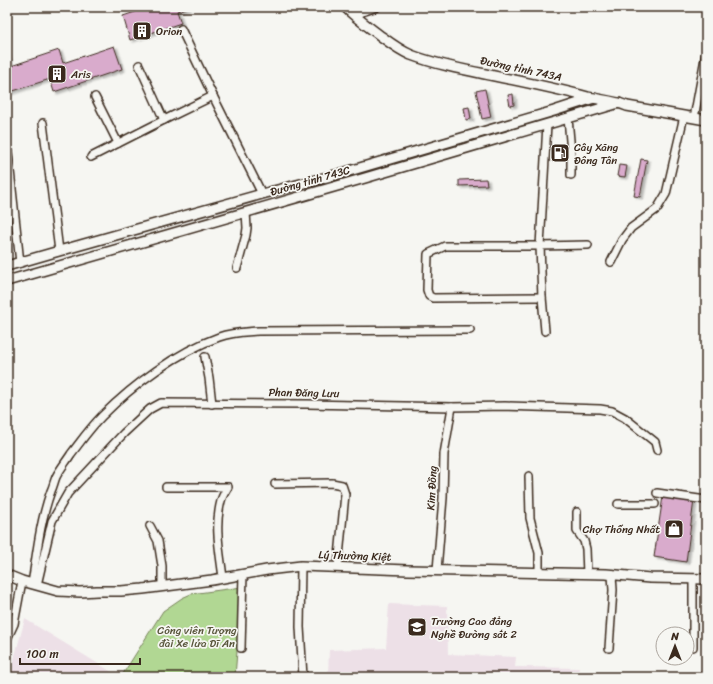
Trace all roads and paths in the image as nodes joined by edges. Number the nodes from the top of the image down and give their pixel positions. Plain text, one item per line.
1 (345, 7) edge
2 (377, 7) edge
3 (353, 15) junction
4 (181, 29) dead end
5 (706, 53) edge
6 (139, 65) dead end
7 (561, 90) junction
8 (213, 96) junction
9 (95, 97) dead end
10 (594, 98) junction
11 (619, 103) junction
12 (569, 106) junction
13 (684, 116) junction
14 (571, 117) junction
15 (694, 118) junction
16 (164, 120) junction
17 (706, 120) edge
18 (43, 123) dead end
19 (547, 124) junction
20 (118, 143) junction
21 (8, 152) dead end
22 (91, 157) dead end
23 (571, 175) dead end
24 (262, 194) junction
25 (246, 212) junction
26 (588, 244) dead end
27 (540, 246) junction
28 (59, 251) junction
29 (611, 262) dead end
30 (20, 263) junction
31 (7, 266) edge
32 (237, 268) dead end
33 (7, 281) edge
34 (542, 297) junction
35 (470, 330) dead end
36 (545, 331) dead end
37 (205, 357) dead end
38 (212, 404) junction
39 (452, 407) junction
40 (657, 450) dead end
41 (529, 476) dead end
42 (275, 484) dead end
43 (166, 487) dead end
44 (657, 493) dead end
45 (706, 500) edge
46 (618, 504) dead end
47 (655, 504) dead end
48 (577, 512) dead end
49 (150, 526) dead end
50 (302, 566) junction
51 (338, 568) junction
52 (437, 570) junction
53 (539, 573) junction
54 (243, 574) junction
55 (587, 574) junction
56 (7, 575) edge
57 (612, 575) junction
58 (224, 578) junction
59 (693, 579) junction
60 (706, 579) edge
61 (22, 581) junction
62 (34, 584) junction
63 (162, 587) junction
64 (692, 626) edge
65 (7, 639) edge
66 (241, 648) dead end
67 (609, 648) dead end
68 (303, 677) edge

1 - 3 main road, Đường tỉnh 743A
2 - 3 street
3 - 7 main road, Đường tỉnh 743A
4 - 8 street
5 - 15 street
6 - 16 street
7 - 10 main road, Đường tỉnh 743A
7 - 12 main road
8 - 16 street
8 - 24 street
9 - 20 street
10 - 11 main road, Đường tỉnh 743A
10 - 12 main road, Đường tỉnh 743C
11 - 13 main road, Đường tỉnh 743A
11 - 14 main road, Đường tỉnh 743C
12 - 14 main road
12 - 24 main road, Đường tỉnh 743C
13 - 15 main road, Đường tỉnh 743A
13 - 29 street
14 - 19 main road, Đường tỉnh 743C
14 - 23 street
15 - 17 main road, Đường tỉnh 743A
16 - 20 street
18 - 28 street
19 - 25 main road, Đường tỉnh 743C
19 - 27 street
20 - 22 street
21 - 30 street
24 - 28 main road, Đường tỉnh 743C
25 - 32 street
25 - 33 main road, Đường tỉnh 743C
26 - 27 street
27 - 34 street
27 - 34 street
28 - 30 main road, Đường tỉnh 743C
30 - 31 main road, Đường tỉnh 743C
34 - 36 street
35 - 62 street
37 - 38 street
38 - 39 street, Phan Đăng Lưu
38 - 62 street, Phan Đăng Lưu
39 - 40 street, Phan Đăng Lưu
39 - 52 street, Kim Đồng
41 - 53 street
42 - 51 street
43 - 58 street
44 - 45 street
46 - 47 street
48 - 55 street
49 - 63 street
50 - 51 main road, Lý Thường Kiệt
50 - 54 main road, Lý Thường Kiệt
50 - 68 street
51 - 52 main road, Lý Thường Kiệt
52 - 53 main road, Lý Thường Kiệt
53 - 55 main road, Lý Thường Kiệt
54 - 58 main road, Lý Thường Kiệt
54 - 66 street
55 - 57 main road, Lý Thường Kiệt
56 - 61 main road, Lý Thường Kiệt
57 - 59 main road, Lý Thường Kiệt
57 - 67 street
58 - 63 main road, Lý Thường Kiệt
59 - 60 main road, Lý Thường Kiệt
59 - 64 street
61 - 62 main road, Lý Thường Kiệt
61 - 65 street
62 - 63 main road, Lý Thường Kiệt

